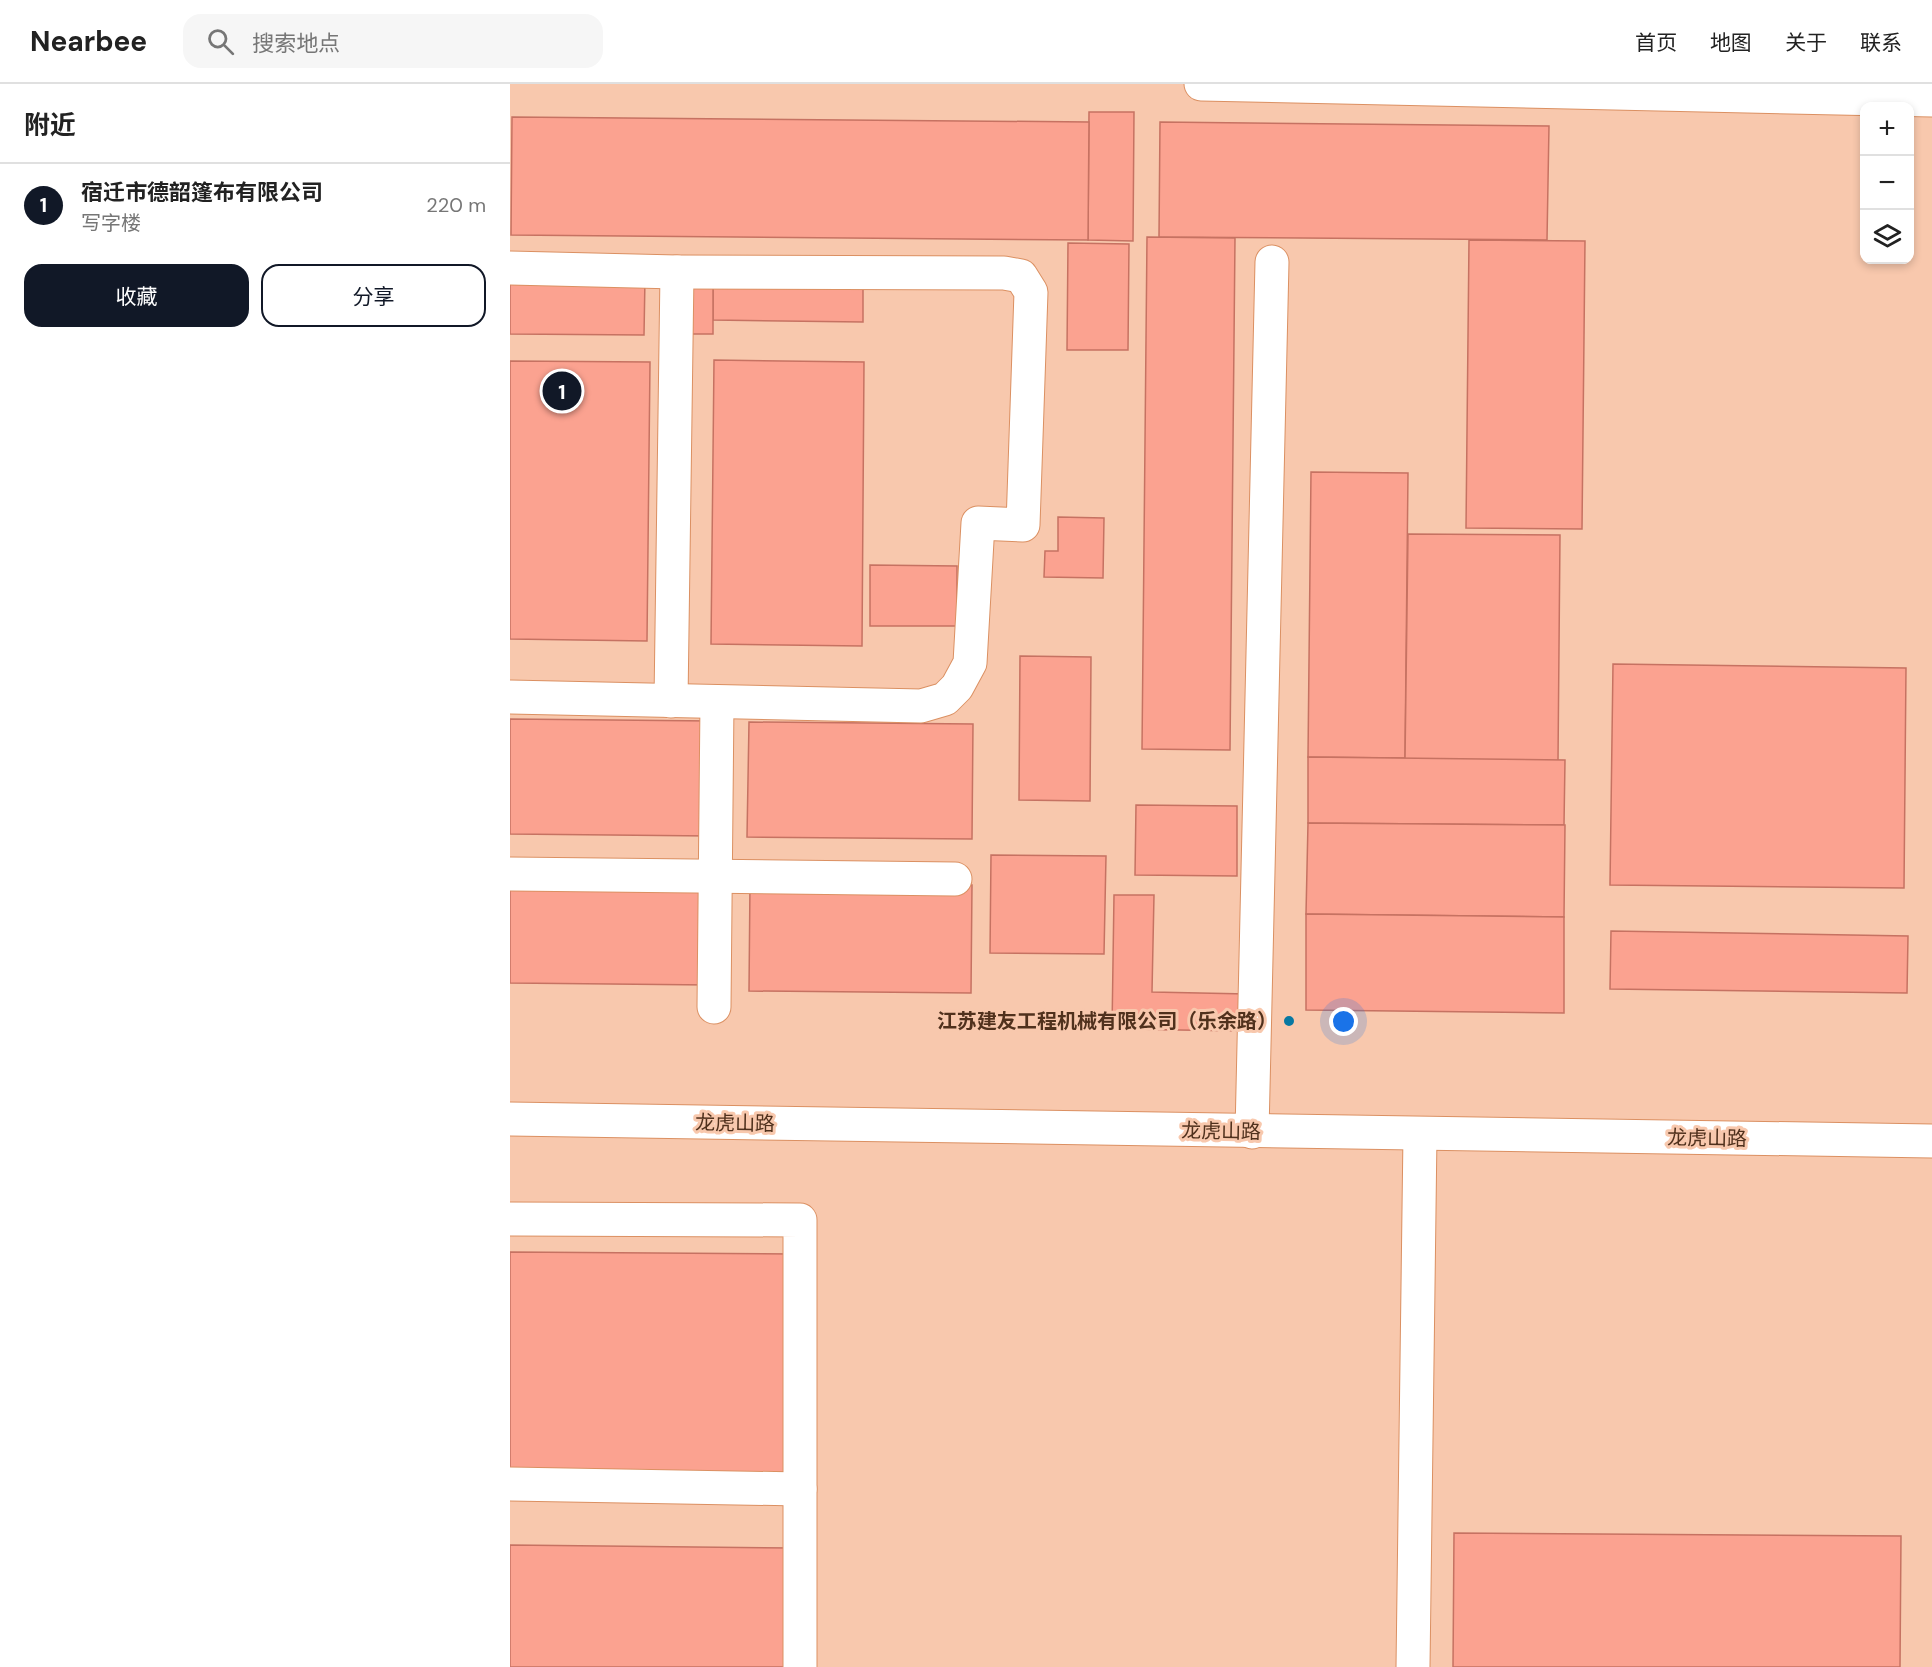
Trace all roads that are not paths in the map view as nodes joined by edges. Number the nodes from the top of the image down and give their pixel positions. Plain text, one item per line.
1 (1201, 84) edge
2 (1932, 100) edge
3 (1272, 262) dead end
4 (510, 268) edge
5 (677, 272) junction
6 (510, 698) edge
7 (671, 701) junction
8 (717, 702) junction
9 (510, 874) edge
10 (715, 876) junction
11 (955, 879) dead end
12 (714, 1007) dead end
13 (510, 1119) edge
14 (1252, 1132) junction
15 (1420, 1134) junction
16 (1932, 1141) edge
17 (510, 1219) edge
18 (510, 1484) edge
19 (800, 1489) junction
20 (800, 1667) edge
21 (1413, 1667) edge

1 - 2 street
3 - 14 street
4 - 5 street
5 - 7 street
5 - 8 street
6 - 7 street
7 - 8 street
8 - 10 street
9 - 10 street
10 - 11 street
10 - 12 street
13 - 14 street, 龙虎山路
14 - 15 street, 龙虎山路
15 - 16 street, 龙虎山路
15 - 21 street
17 - 19 street
18 - 19 street
19 - 20 street

